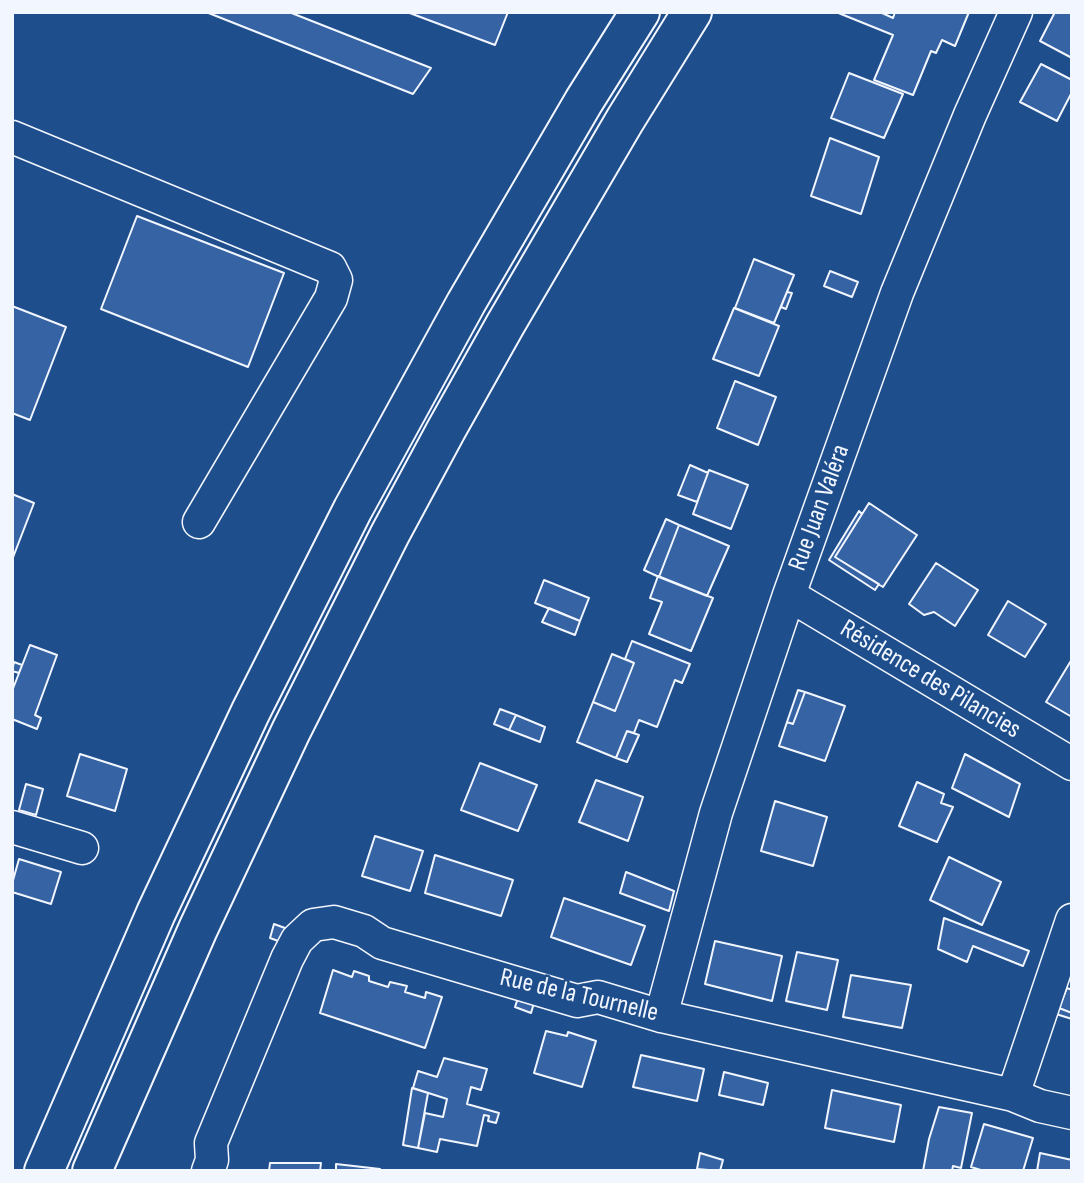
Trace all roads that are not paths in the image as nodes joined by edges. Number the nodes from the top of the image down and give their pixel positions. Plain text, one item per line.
1 (640, 12) edge
2 (692, 12) edge
3 (1016, 12) edge
4 (12, 137) edge
5 (199, 522) dead end
6 (789, 595) junction
7 (1072, 764) edge
8 (12, 827) edge
9 (82, 848) dead end
10 (1072, 920) edge
11 (661, 1016) junction
12 (1013, 1095) junction
13 (1072, 1114) edge
14 (44, 1171) edge
15 (92, 1171) edge
16 (208, 1171) edge

1 - 14 highway
2 - 15 highway
3 - 6 street, Rue Juan Valéra
4 - 5 street
6 - 7 street, Résidence des Pilancies
6 - 11 street, Rue Juan Valéra
8 - 9 street
10 - 12 street
11 - 12 street, Rue de la Tournelle
11 - 16 street, Rue de la Tournelle
12 - 13 street, Rue de la Tournelle

